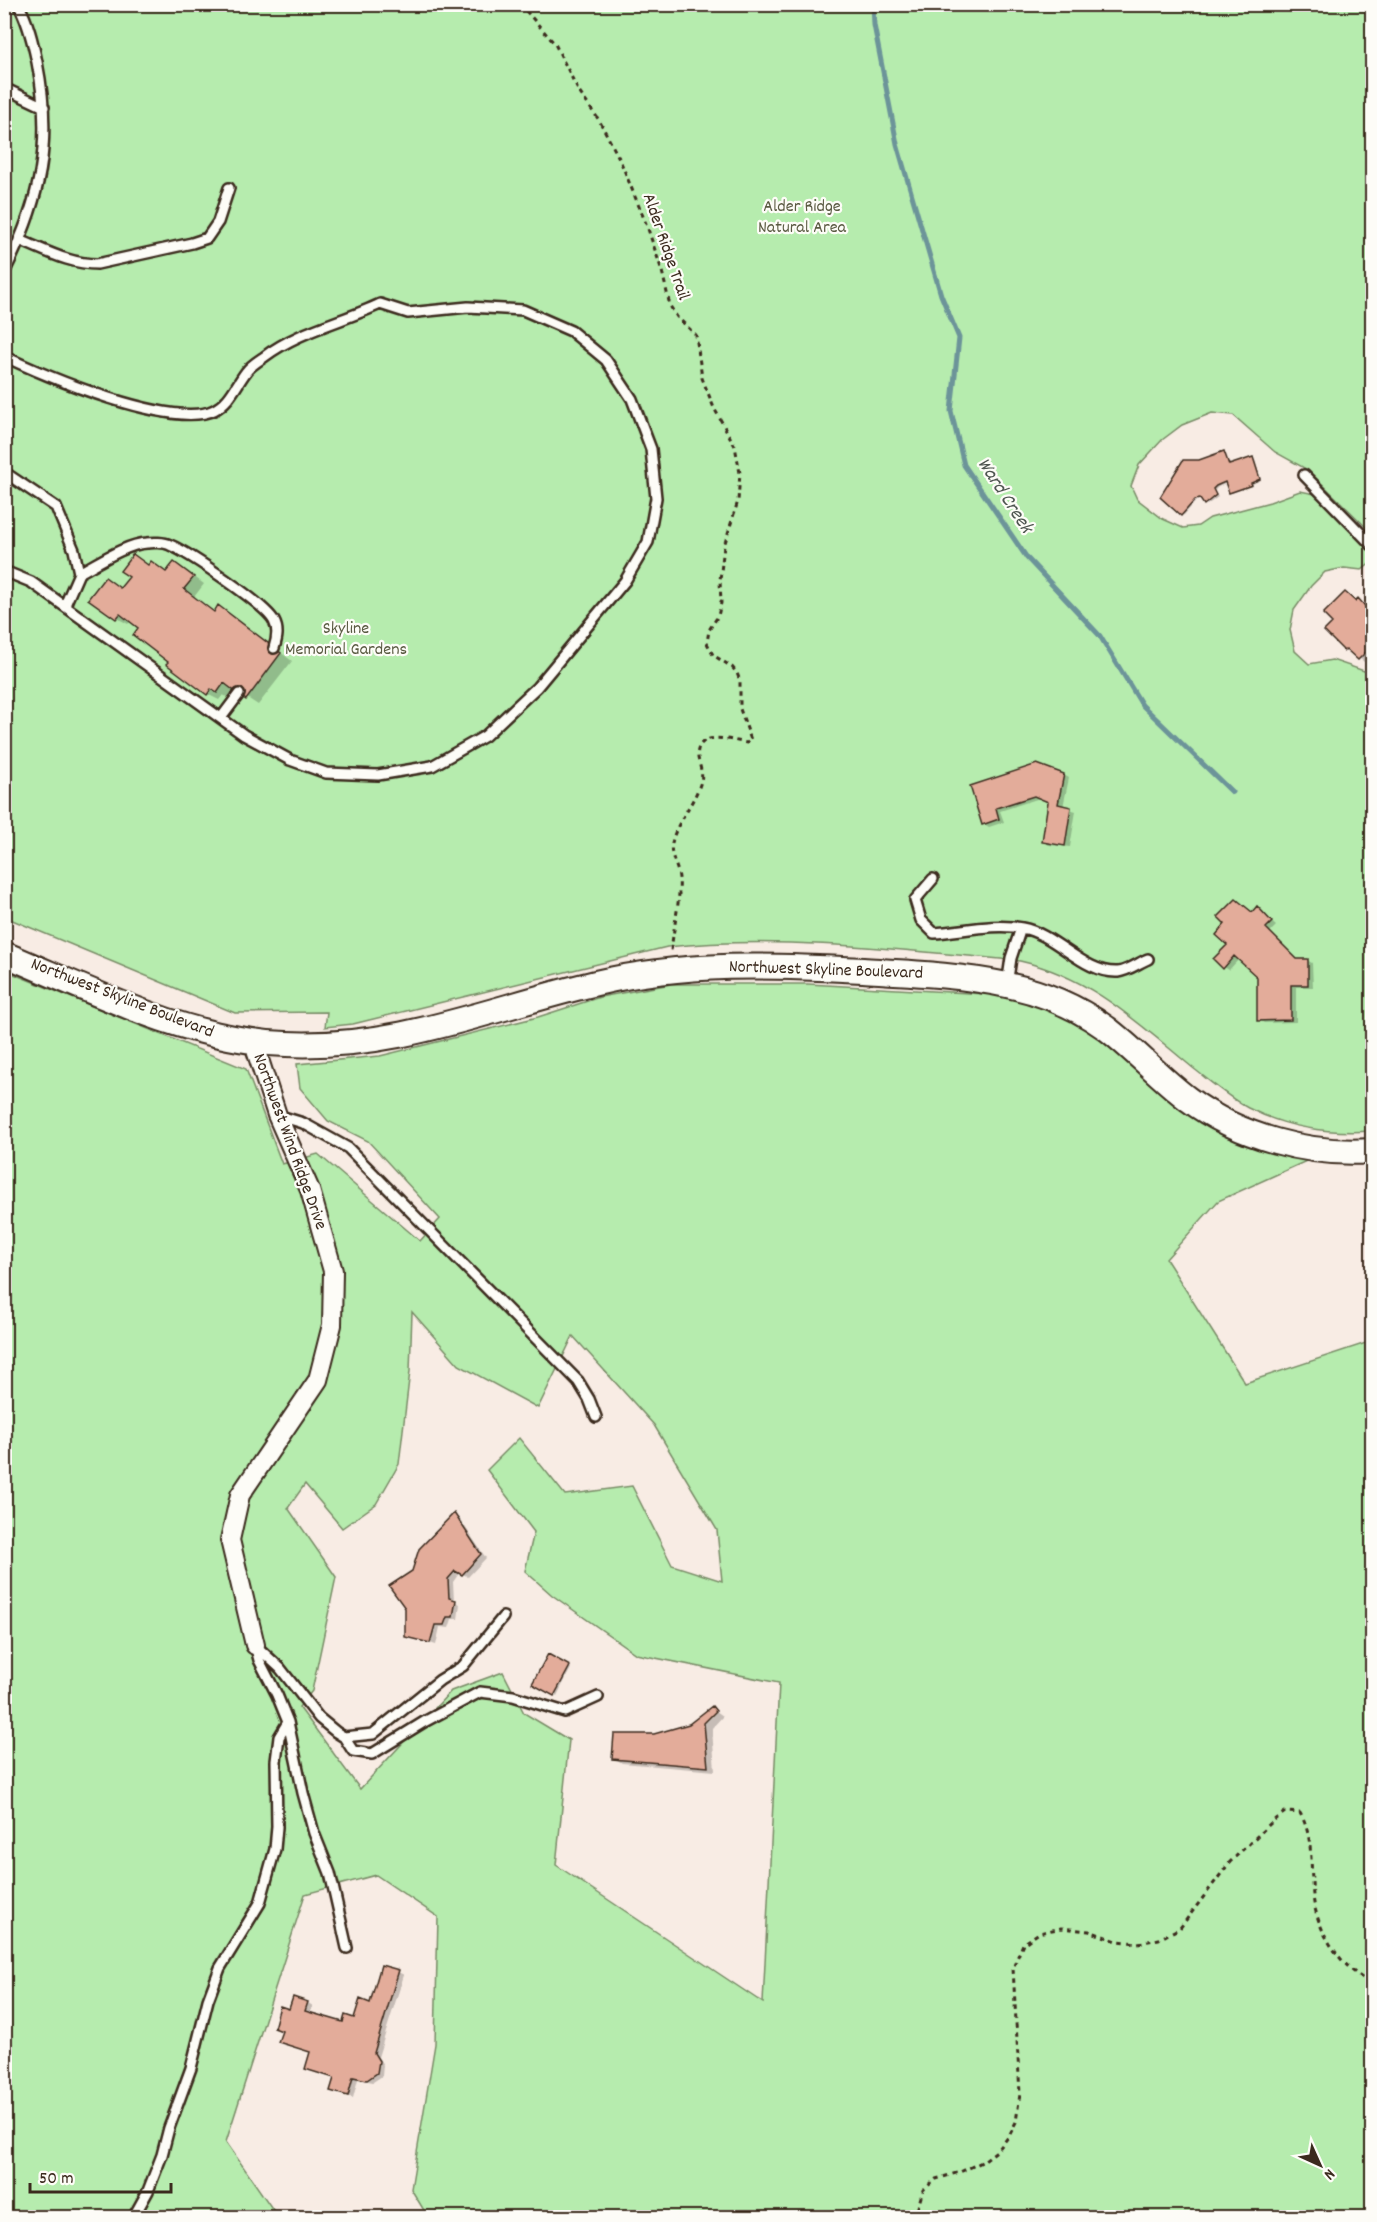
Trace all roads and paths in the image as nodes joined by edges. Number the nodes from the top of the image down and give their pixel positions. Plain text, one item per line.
1 (18, 4) edge
2 (520, 4) edge
3 (4, 88) edge
4 (44, 106) junction
5 (229, 188) dead end
6 (20, 240) junction
7 (4, 273) edge
8 (4, 356) edge
9 (4, 472) edge
10 (1304, 475) dead end
11 (1372, 545) edge
12 (4, 571) edge
13 (79, 573) junction
14 (65, 605) junction
15 (274, 648) dead end
16 (239, 694) dead end
17 (221, 718) junction
18 (933, 879) dead end
19 (1021, 928) junction
20 (4, 954) edge
21 (1148, 958) dead end
22 (671, 971) junction
23 (1007, 985) junction
24 (253, 1041) junction
25 (277, 1115) junction
26 (1372, 1151) edge
27 (596, 1417) dead end
28 (503, 1617) dead end
29 (255, 1645) junction
30 (598, 1697) dead end
31 (288, 1722) junction
32 (344, 1737) junction
33 (347, 1948) dead end
34 (1372, 1984) edge
35 (133, 2217) edge
36 (919, 2217) edge

1 - 4 lane
2 - 22 path, Alder Ridge Trail
3 - 4 lane
4 - 6 lane
5 - 6 lane
6 - 7 lane
8 - 17 lane
9 - 13 lane
10 - 11 lane
12 - 14 lane
13 - 14 lane
13 - 15 lane
14 - 17 lane
16 - 17 lane
18 - 19 lane
19 - 21 lane
19 - 23 lane
20 - 24 main road, Northwest Skyline Boulevard
22 - 23 main road, Northwest Skyline Boulevard
22 - 24 main road, Northwest Skyline Boulevard
23 - 26 main road, Northwest Skyline Boulevard
24 - 25 street, Northwest Wind Ridge Drive
25 - 27 lane
25 - 29 street, Northwest Wind Ridge Drive
28 - 32 lane
29 - 31 lane
29 - 32 lane
30 - 32 lane
31 - 33 lane
31 - 35 lane
34 - 36 path

